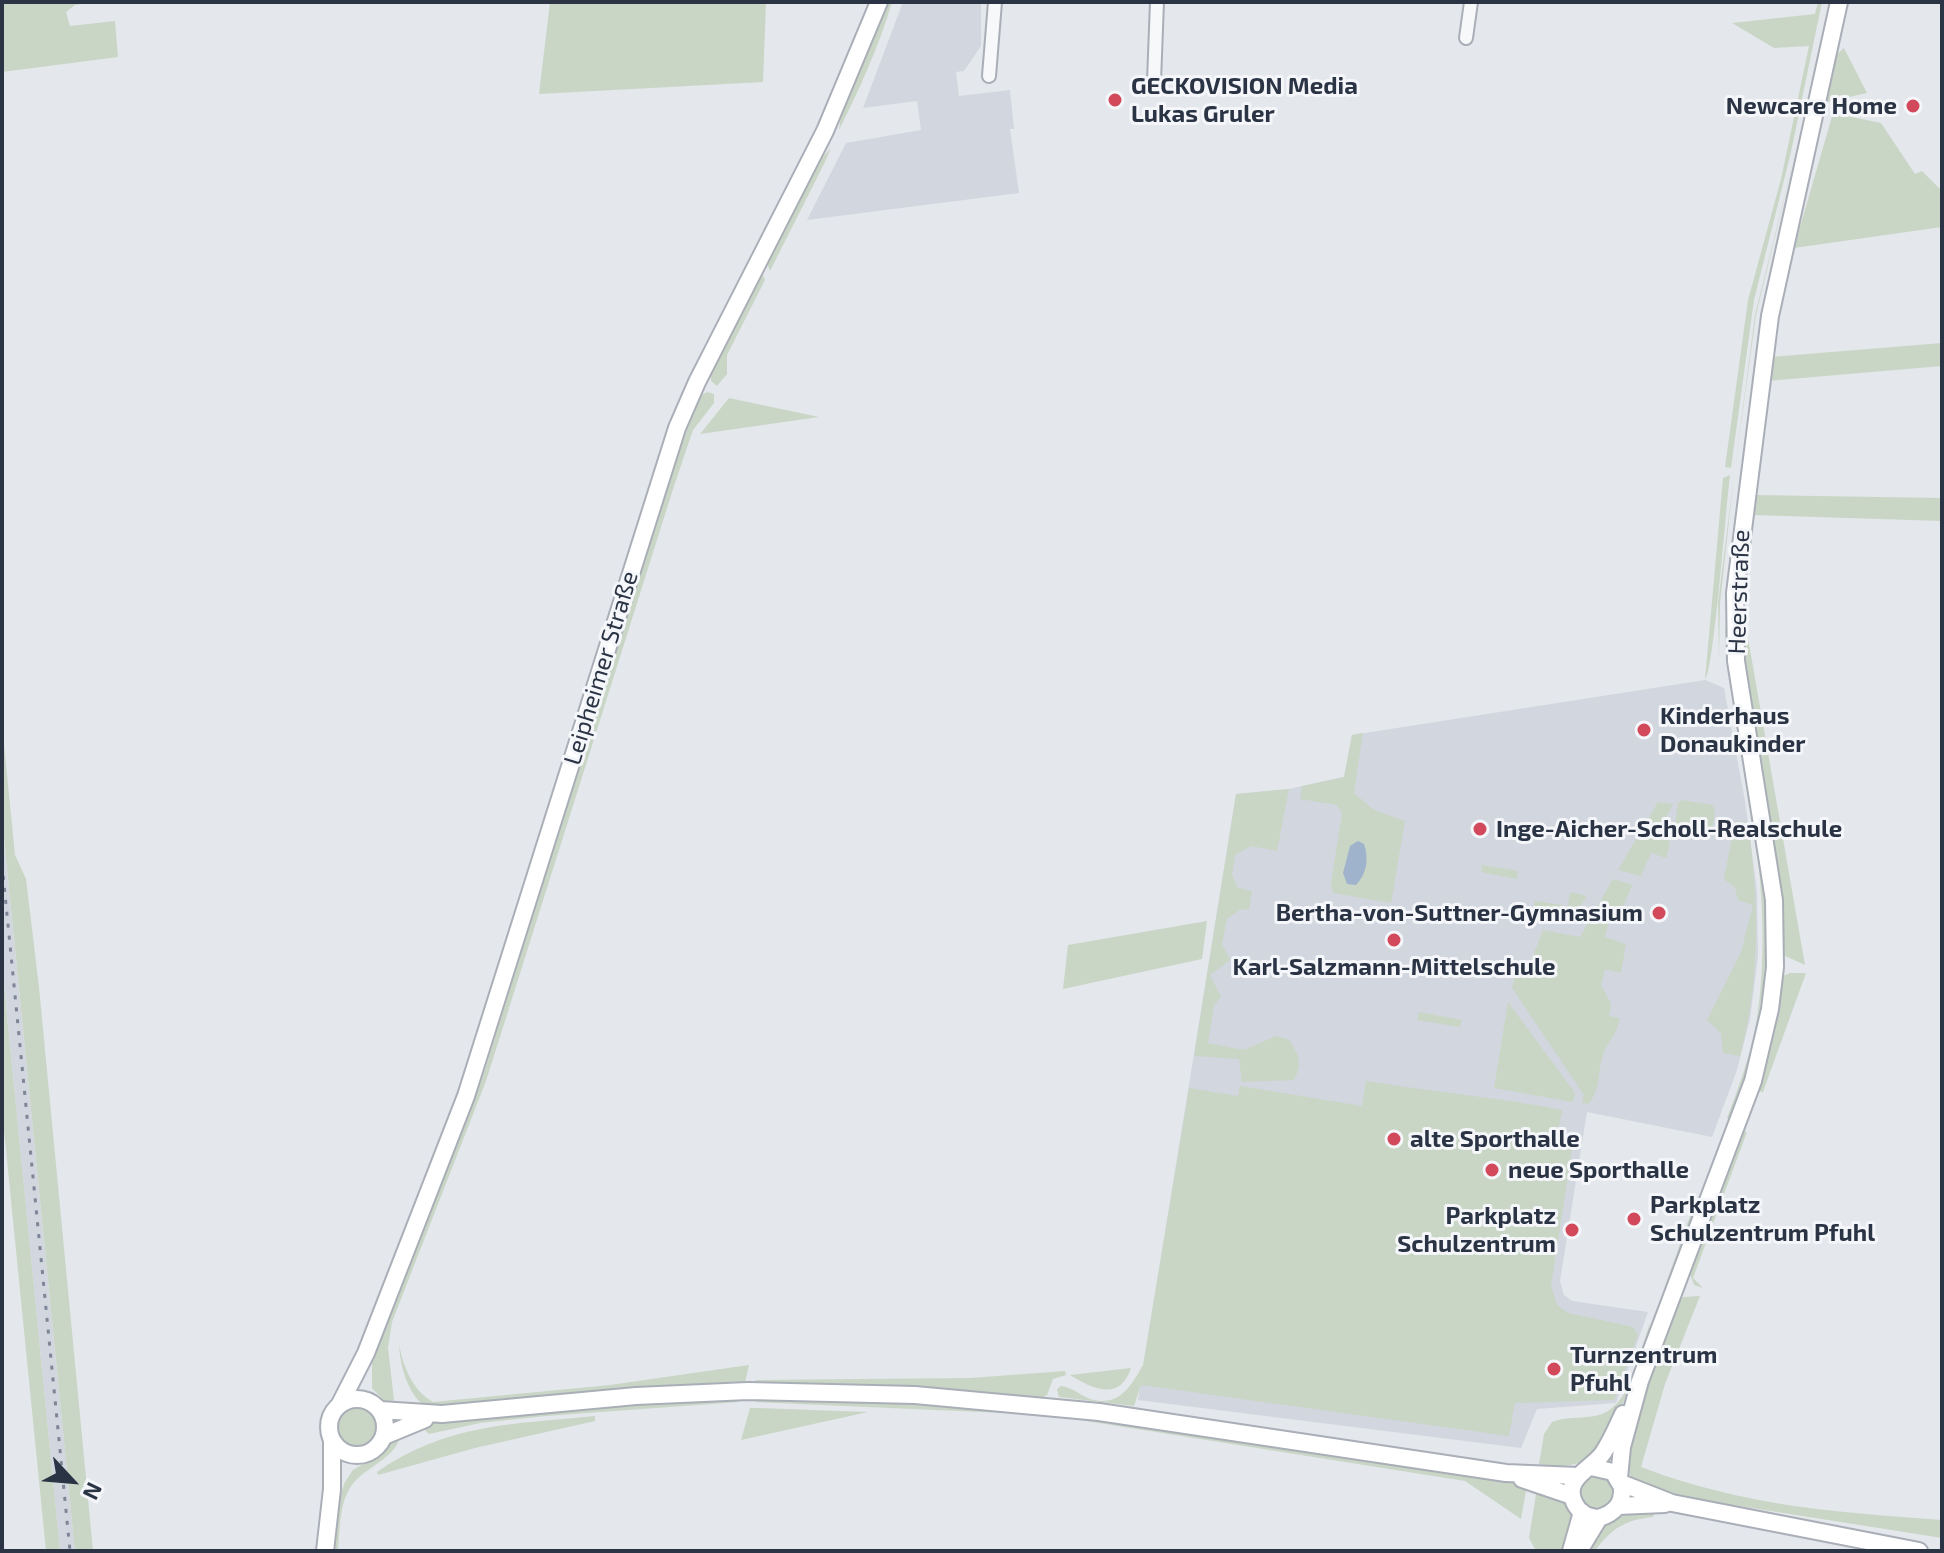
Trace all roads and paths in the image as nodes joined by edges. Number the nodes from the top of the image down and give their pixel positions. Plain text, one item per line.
1 (879, 2) edge
2 (995, 2) edge
3 (1157, 2) edge
4 (1471, 2) edge
5 (1839, 2) edge
6 (1466, 38) dead end
7 (989, 76) dead end
8 (1154, 81) dead end
9 (366, 1353) junction
10 (1640, 1381) junction
11 (340, 1404) junction
12 (376, 1406) junction
13 (442, 1414) junction
14 (384, 1436) junction
15 (332, 1440) junction
16 (358, 1455) junction
17 (1584, 1472) junction
18 (1506, 1473) junction
19 (1620, 1481) junction
20 (332, 1489) junction
21 (1572, 1496) junction
22 (1672, 1503) junction
23 (1618, 1506) junction
24 (1582, 1512) junction
25 (1599, 1518) junction
26 (325, 1551) edge
27 (1571, 1551) edge
28 (1579, 1551) edge
29 (1919, 1551) edge

1 - 9 street, Leipheimer Straße
2 - 7 street
3 - 8 street
4 - 6 street
5 - 10 street, Heerstraße
9 - 11 street, Leipheimer Straße
9 - 12 street, Leipheimer Straße
10 - 17 street, Heerstraße
10 - 19 street, Heerstraße
11 - 12 street
11 - 15 street
12 - 13 street
12 - 14 street
13 - 14 street
13 - 18 street
14 - 16 street
15 - 16 street
15 - 20 street
16 - 20 street
17 - 18 street
17 - 19 street
17 - 21 street
18 - 21 street
19 - 22 street
19 - 23 street
20 - 26 street
21 - 24 street
22 - 23 street
22 - 29 street
23 - 25 street
24 - 25 street
24 - 27 street
25 - 28 street

